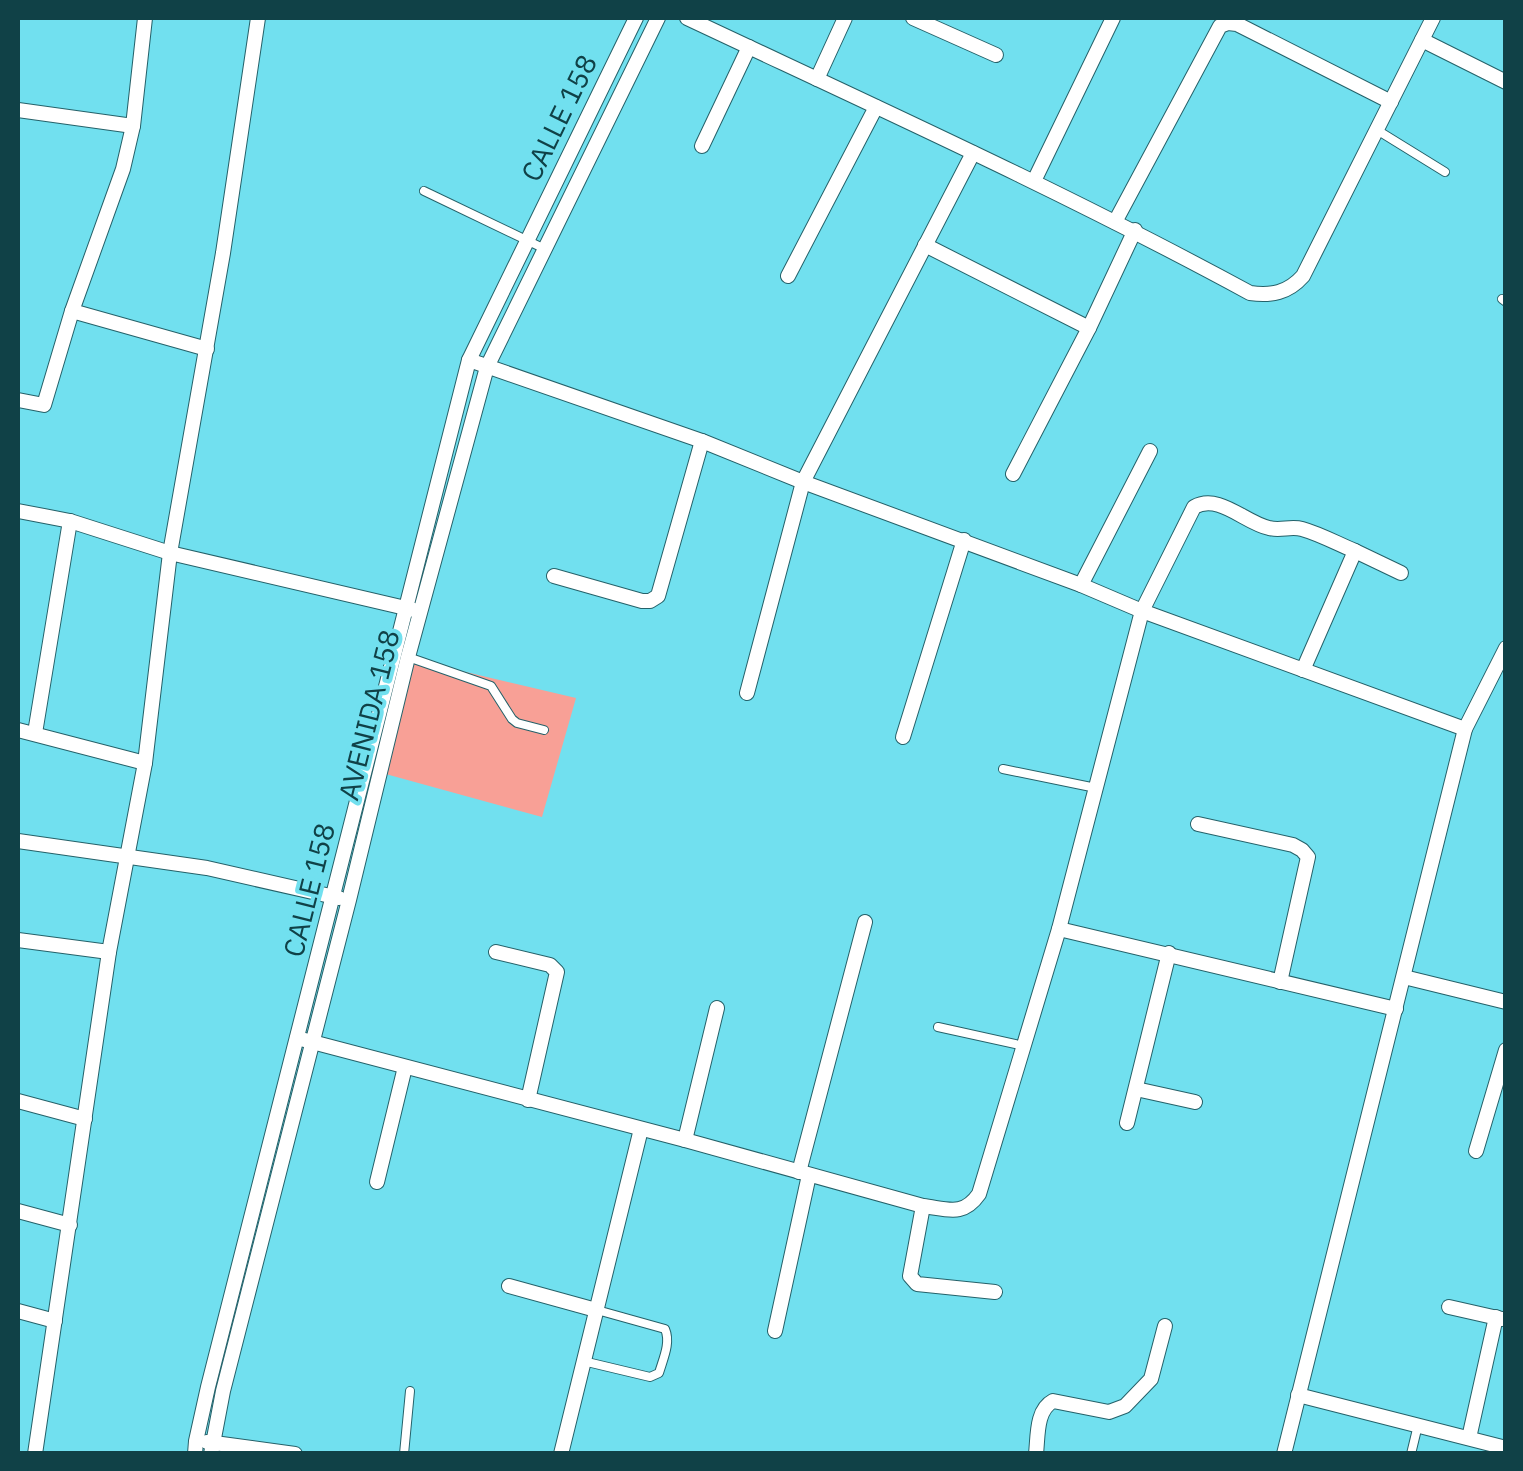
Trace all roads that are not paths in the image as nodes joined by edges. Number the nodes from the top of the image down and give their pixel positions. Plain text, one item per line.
1 (144, 18) edge
2 (636, 18) edge
3 (658, 18) edge
4 (688, 18) edge
5 (845, 18) edge
6 (913, 18) edge
7 (1113, 18) edge
8 (1434, 18) edge
9 (252, 19) edge
10 (1422, 40) junction
11 (749, 46) junction
12 (996, 55) dead end
13 (816, 79) junction
14 (1506, 82) edge
15 (1392, 102) junction
16 (876, 107) junction
17 (18, 110) edge
18 (133, 126) junction
19 (1377, 130) junction
20 (702, 146) dead end
21 (973, 153) junction
22 (1445, 172) dead end
23 (1034, 181) junction
24 (424, 191) dead end
25 (1115, 222) junction
26 (1135, 230) junction
27 (527, 240) junction
28 (925, 245) junction
29 (545, 249) junction
30 (788, 276) dead end
31 (72, 312) junction
32 (1088, 328) junction
33 (207, 349) junction
34 (468, 360) junction
35 (487, 367) junction
36 (18, 400) edge
37 (702, 441) junction
38 (1150, 450) dead end
39 (1013, 474) dead end
40 (804, 482) junction
41 (18, 511) edge
42 (70, 521) junction
43 (964, 540) junction
44 (1355, 551) junction
45 (170, 553) junction
46 (1401, 573) dead end
47 (554, 576) dead end
48 (1080, 585) junction
49 (414, 610) junction
50 (1142, 610) junction
51 (1506, 648) edge
52 (408, 657) junction
53 (1303, 670) junction
54 (746, 693) dead end
55 (1465, 729) junction
56 (18, 730) edge
57 (544, 730) dead end
58 (35, 732) junction
59 (903, 737) dead end
60 (144, 763) junction
61 (1003, 769) dead end
62 (1096, 788) junction
63 (1198, 824) dead end
64 (18, 841) edge
65 (128, 856) junction
66 (333, 897) junction
67 (349, 900) junction
68 (866, 922) dead end
69 (1060, 928) junction
70 (18, 940) edge
71 (109, 952) junction
72 (496, 952) dead end
73 (1168, 953) junction
74 (1404, 977) junction
75 (1280, 982) junction
76 (1506, 1002) edge
77 (717, 1008) dead end
78 (1396, 1009) junction
79 (938, 1027) dead end
80 (305, 1040) junction
81 (1024, 1046) junction
82 (1506, 1050) edge
83 (405, 1067) junction
84 (1501, 1081) edge
85 (1136, 1089) junction
86 (528, 1100) junction
87 (18, 1101) edge
88 (1195, 1102) dead end
89 (85, 1119) junction
90 (1127, 1123) dead end
91 (641, 1129) junction
92 (685, 1140) junction
93 (1476, 1151) dead end
94 (804, 1174) junction
95 (378, 1182) dead end
96 (923, 1206) junction
97 (18, 1211) edge
98 (70, 1225) junction
99 (238, 1270) junction
100 (253, 1275) junction
101 (508, 1286) dead end
102 (996, 1292) dead end
103 (1449, 1307) dead end
104 (596, 1310) junction
105 (18, 1311) edge
106 (1501, 1318) edge
107 (55, 1321) junction
108 (1165, 1326) dead end
109 (775, 1330) dead end
110 (584, 1361) junction
111 (410, 1390) dead end
112 (1298, 1395) junction
113 (1418, 1425) junction
114 (1469, 1438) junction
115 (203, 1448) edge
116 (1502, 1449) edge
117 (34, 1454) edge
118 (295, 1454) edge
119 (404, 1454) edge
120 (560, 1454) edge
121 (1036, 1454) edge
122 (1284, 1454) edge
123 (1411, 1454) edge

1 - 18 street
2 - 27 street, CALLE 158
3 - 29 street, AVENIDA 158
4 - 11 street
5 - 13 street
6 - 12 street
7 - 23 street
8 - 10 street
9 - 33 street
10 - 14 street
10 - 15 street
11 - 13 street
11 - 20 street
13 - 16 street
15 - 19 street
15 - 25 street
16 - 21 street
16 - 30 street
17 - 18 street
18 - 31 street
19 - 22 lane
19 - 26 street
21 - 23 street
21 - 28 street
23 - 25 street
24 - 27 lane
25 - 26 street
26 - 32 street
27 - 29 lane
27 - 34 street, CALLE 158
28 - 32 street
28 - 40 street
29 - 35 street, AVENIDA 158
31 - 33 street
31 - 36 street
32 - 39 street
33 - 45 street
34 - 35 street
34 - 49 street, CALLE 158
35 - 37 street
35 - 49 street, AVENIDA 158
37 - 40 street
37 - 47 street
38 - 48 street
40 - 43 street
40 - 54 street
41 - 42 street
42 - 45 street
42 - 58 street
43 - 48 street
43 - 59 street
44 - 46 street
44 - 50 street
44 - 53 street
45 - 49 street
45 - 60 street
48 - 50 street
49 - 52 street, AVENIDA 158
49 - 66 street, CALLE 158
50 - 53 street
50 - 62 street
51 - 55 street
52 - 57 lane
52 - 67 street, AVENIDA 158
53 - 55 street
55 - 74 street
56 - 58 street
58 - 60 street
60 - 65 street
61 - 62 lane
62 - 69 street
63 - 75 street
64 - 65 street
65 - 66 street
65 - 71 street
66 - 67 street
66 - 80 street, CALLE 158
67 - 80 street, AVENIDA 158
68 - 94 street
69 - 73 street
69 - 81 street
70 - 71 street
71 - 89 street
72 - 86 street
73 - 75 street
73 - 85 street
74 - 76 street
74 - 78 street
75 - 78 street
77 - 92 street
78 - 112 street
79 - 81 lane
80 - 83 street
80 - 99 street, CALLE 158
80 - 100 street, AVENIDA 158
81 - 96 street
82 - 84 street
83 - 86 street
83 - 95 street
84 - 93 street
85 - 88 street
85 - 90 street
86 - 91 street
87 - 89 street
89 - 98 street
91 - 92 street
91 - 104 street
92 - 94 street
94 - 96 street
94 - 109 street
96 - 102 street
97 - 98 street
98 - 107 street
99 - 100 street
99 - 115 street, CALLE 158
100 - 115 street, AVENIDA 158
101 - 104 street
103 - 106 street
104 - 110 street
104 - 110 lane
105 - 107 street
106 - 114 street
107 - 117 street
108 - 121 street
110 - 120 street
111 - 119 lane
112 - 113 street
112 - 122 street
113 - 114 street
113 - 123 lane
114 - 116 street
115 - 118 street

